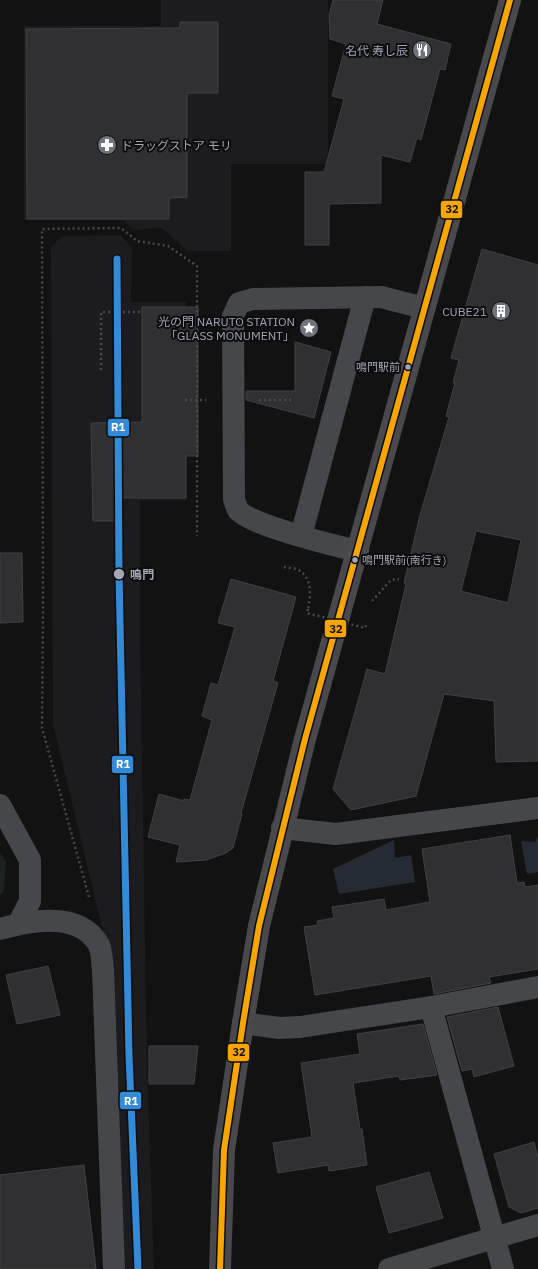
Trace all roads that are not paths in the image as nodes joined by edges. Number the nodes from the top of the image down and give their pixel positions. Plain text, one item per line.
1 (510, 0) edge
2 (365, 297) junction
3 (424, 308) junction
4 (301, 536) junction
5 (358, 551) junction
6 (0, 805) edge
7 (538, 808) edge
8 (282, 828) junction
9 (9, 926) edge
10 (538, 987) edge
11 (431, 1007) junction
12 (243, 1023) junction
13 (538, 1225) edge
14 (494, 1238) junction
15 (114, 1269) edge
16 (220, 1269) edge
17 (389, 1269) edge
18 (503, 1269) edge

1 - 3 highway
2 - 3 street
2 - 4 street
2 - 4 street
3 - 5 highway
4 - 5 street
5 - 8 highway
6 - 9 street
7 - 8 street
8 - 12 highway
9 - 15 street
10 - 11 street
11 - 12 street
11 - 14 street
12 - 16 highway
13 - 14 street
14 - 17 street
14 - 18 street

